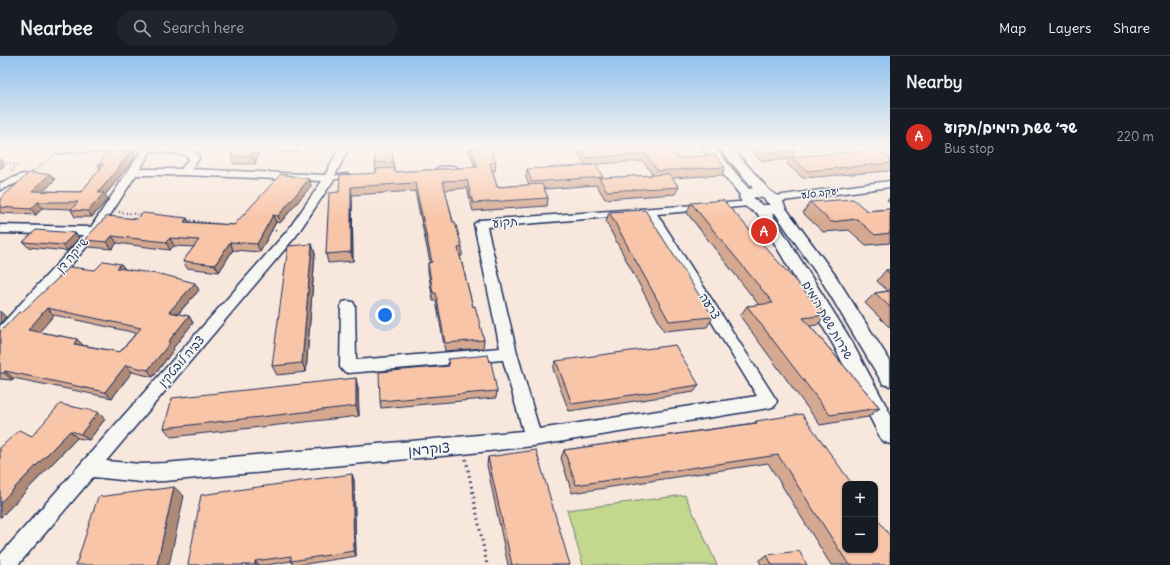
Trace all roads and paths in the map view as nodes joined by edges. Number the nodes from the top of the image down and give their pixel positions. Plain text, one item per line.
1 (10, 172) edge
2 (31, 172) edge
3 (133, 172) joint
4 (184, 172) joint
5 (333, 172) edge
6 (733, 172) edge
7 (742, 172) edge
8 (8, 174) dead end
9 (354, 176) edge
10 (23, 177) joint
11 (330, 178) junction
12 (890, 184) edge
13 (0, 186) edge
14 (763, 201) junction
15 (108, 211) junction
16 (650, 211) junction
17 (147, 215) edge
18 (185, 220) edge
19 (223, 225) edge
20 (0, 229) edge
21 (261, 229) edge
22 (94, 231) junction
23 (292, 233) junction
24 (348, 306) dead end
25 (0, 336) edge
26 (509, 353) junction
27 (890, 378) edge
28 (769, 402) joint
29 (890, 434) edge
30 (533, 438) junction
31 (463, 446) junction
32 (88, 468) junction
33 (5, 565) edge
34 (486, 565) edge

1 - 8 path
2 - 10 path
3 - 4 street
3 - 15 street, שייקה דן
4 - 11 street
5 - 11 street, צביה לובטקין
6 - 14 street, שדרות ששת הימים
7 - 14 street, שדרות ששת הימים
9 - 11 lane
10 - 13 street
11 - 23 street, צביה לובטקין
12 - 14 street, יעקב סלע
14 - 16 street, תקוע
14 - 27 street, שדרות ששת הימים
14 - 29 street, שדרות ששת הימים
15 - 17 path
15 - 22 street, שייקה דן
16 - 26 street, תקוע
16 - 28 street, צרעה
18 - 19 path
20 - 22 street
21 - 23 path
22 - 25 street, שייקה דן
23 - 32 street, צביה לובטקין
24 - 26 street
26 - 30 street, תקוע
28 - 30 street, צוקרמן
30 - 31 street, צוקרמן
31 - 32 street, צוקרמן
31 - 34 path
32 - 33 street, צביה לובטקין

